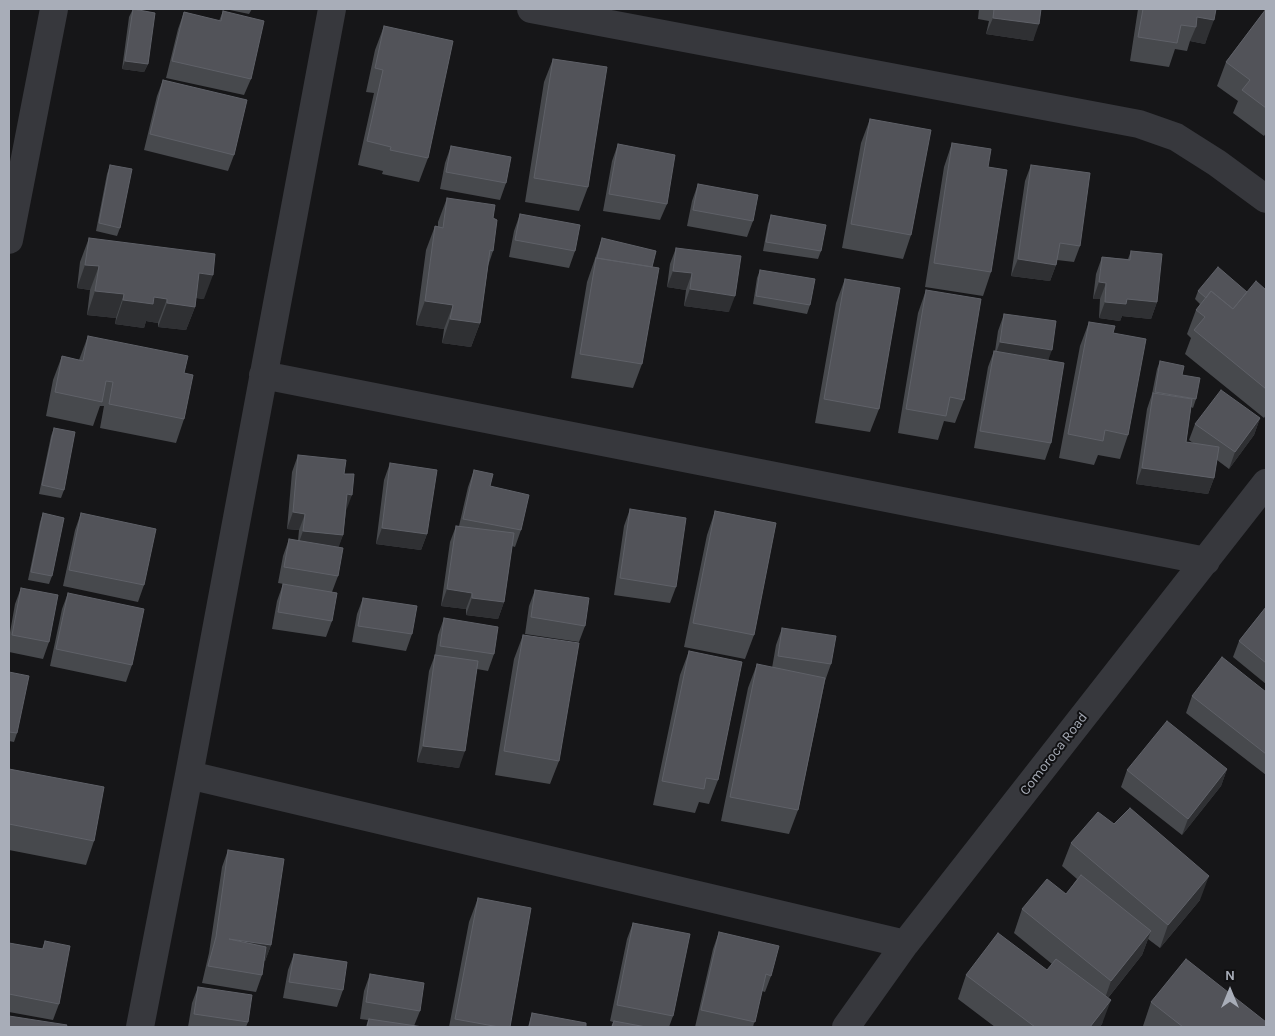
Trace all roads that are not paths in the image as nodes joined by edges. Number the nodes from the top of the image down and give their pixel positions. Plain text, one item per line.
1 (54, 9) edge
2 (332, 9) edge
3 (531, 9) edge
4 (1266, 199) edge
5 (9, 240) edge
6 (263, 375) junction
7 (1266, 483) edge
8 (1206, 561) junction
9 (190, 775) junction
10 (905, 944) junction
11 (140, 1027) edge
12 (846, 1027) edge

1 - 5 street
2 - 6 street
3 - 4 street
6 - 8 street
6 - 9 street
7 - 8 street, Comoroca Road
8 - 10 street, Comoroca Road
9 - 10 street
9 - 11 street
10 - 12 street, Comoroca Road

